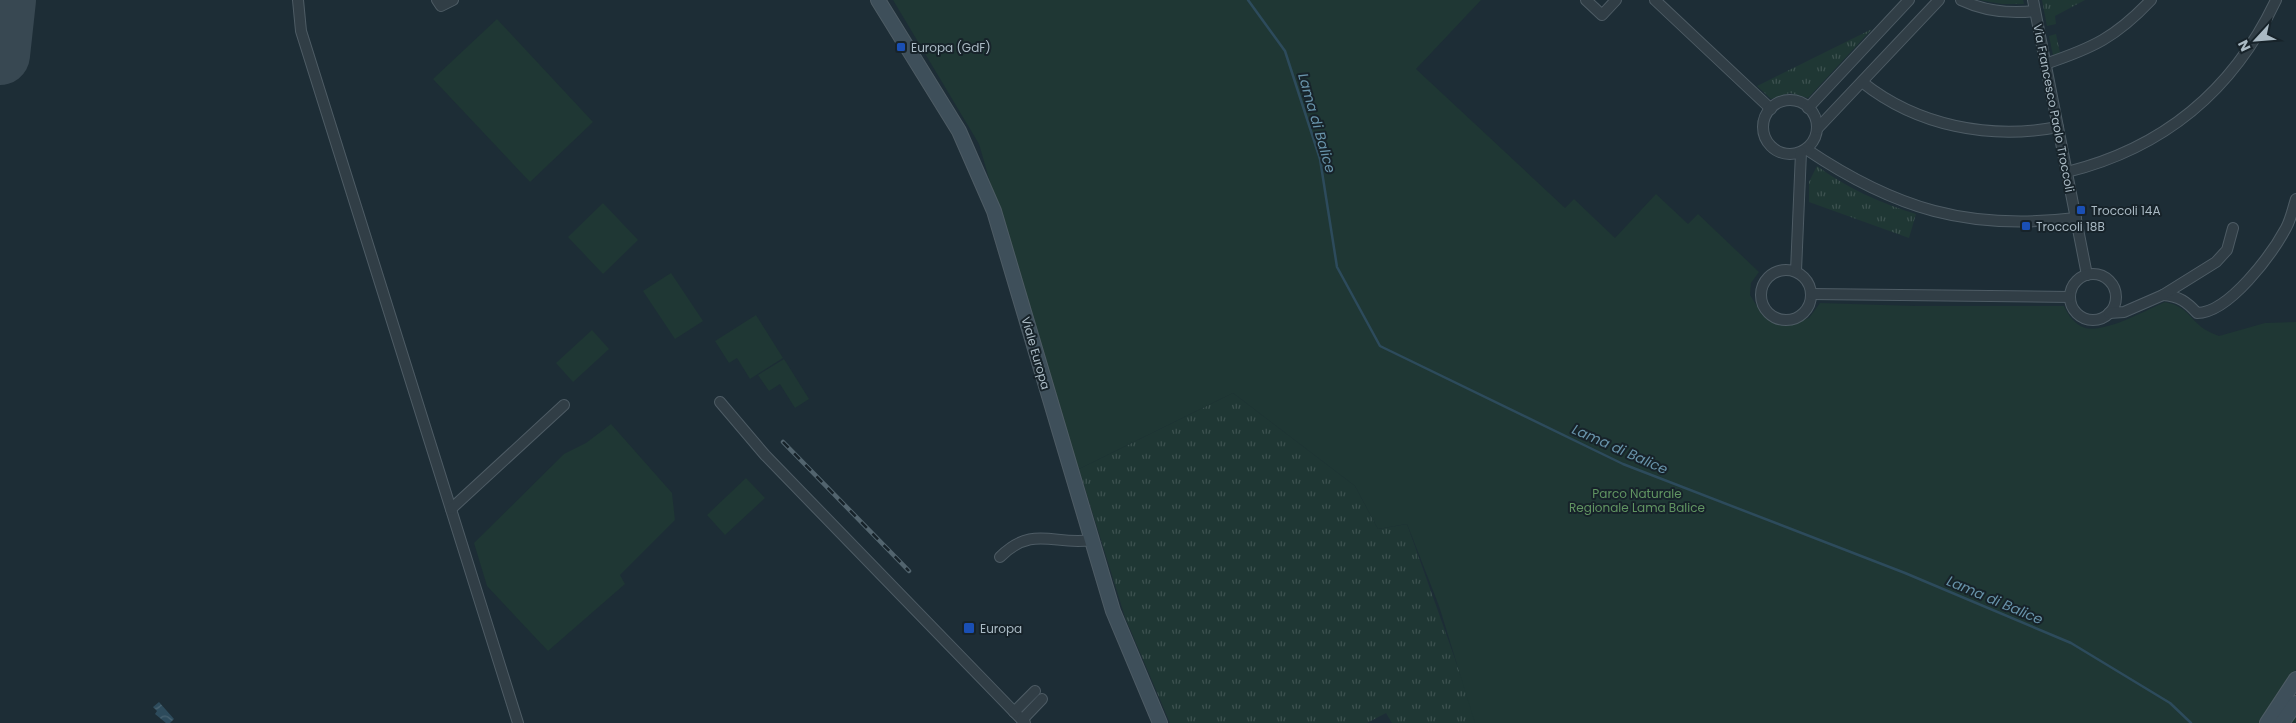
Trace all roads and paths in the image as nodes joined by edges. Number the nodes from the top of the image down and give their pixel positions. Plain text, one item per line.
1 (298, 0) edge
2 (438, 0) edge
3 (453, 0) edge
4 (878, 0) edge
5 (1586, 0) edge
6 (1616, 0) edge
7 (1655, 0) edge
8 (1909, 0) edge
9 (1939, 0) edge
10 (1961, 0) edge
11 (2151, 0) edge
12 (2276, 0) edge
13 (2034, 5) edge
14 (2045, 64) junction
15 (1862, 82) junction
16 (1808, 108) junction
17 (1771, 109) junction
18 (2058, 127) junction
19 (1817, 129) junction
20 (1803, 151) junction
21 (2067, 172) junction
22 (2296, 199) edge
23 (2076, 218) junction
24 (2233, 228) dead end
25 (1796, 271) junction
26 (2087, 275) junction
27 (1811, 294) junction
28 (2164, 295) junction
29 (2070, 297) junction
30 (2110, 314) junction
31 (720, 402) dead end
32 (564, 405) dead end
33 (451, 509) junction
34 (1091, 540) junction
35 (1000, 557) dead end
36 (2293, 684) edge
37 (1035, 691) dead end
38 (1042, 699) dead end
39 (2296, 703) edge
40 (1014, 712) junction
41 (1024, 721) edge
42 (518, 723) edge
43 (1160, 723) edge
44 (2267, 723) edge
45 (2282, 723) edge

1 - 33 street
2 - 3 street
4 - 34 main road, Viale Europa
5 - 6 street
7 - 17 street
8 - 16 street
9 - 15 street
10 - 13 street
11 - 14 street
12 - 21 street
13 - 14 street, Via Francesco Paolo Troccoli
14 - 18 street, Via Francesco Paolo Troccoli
15 - 18 street
15 - 19 street
16 - 17 street
16 - 19 street
17 - 20 street
18 - 21 street, Via Francesco Paolo Troccoli
19 - 20 street
20 - 23 street
20 - 25 street
21 - 23 street, Via Francesco Paolo Troccoli
22 - 28 street
23 - 26 street, Via Francesco Paolo Troccoli
24 - 28 street
25 - 27 street
25 - 27 street
26 - 29 street
26 - 30 street
27 - 29 street
28 - 30 street
29 - 30 street
31 - 40 street
32 - 33 street
33 - 42 street
34 - 35 street
34 - 43 main road, Viale Europa
36 - 44 main road
37 - 40 street
38 - 41 street
39 - 45 main road
40 - 41 street

